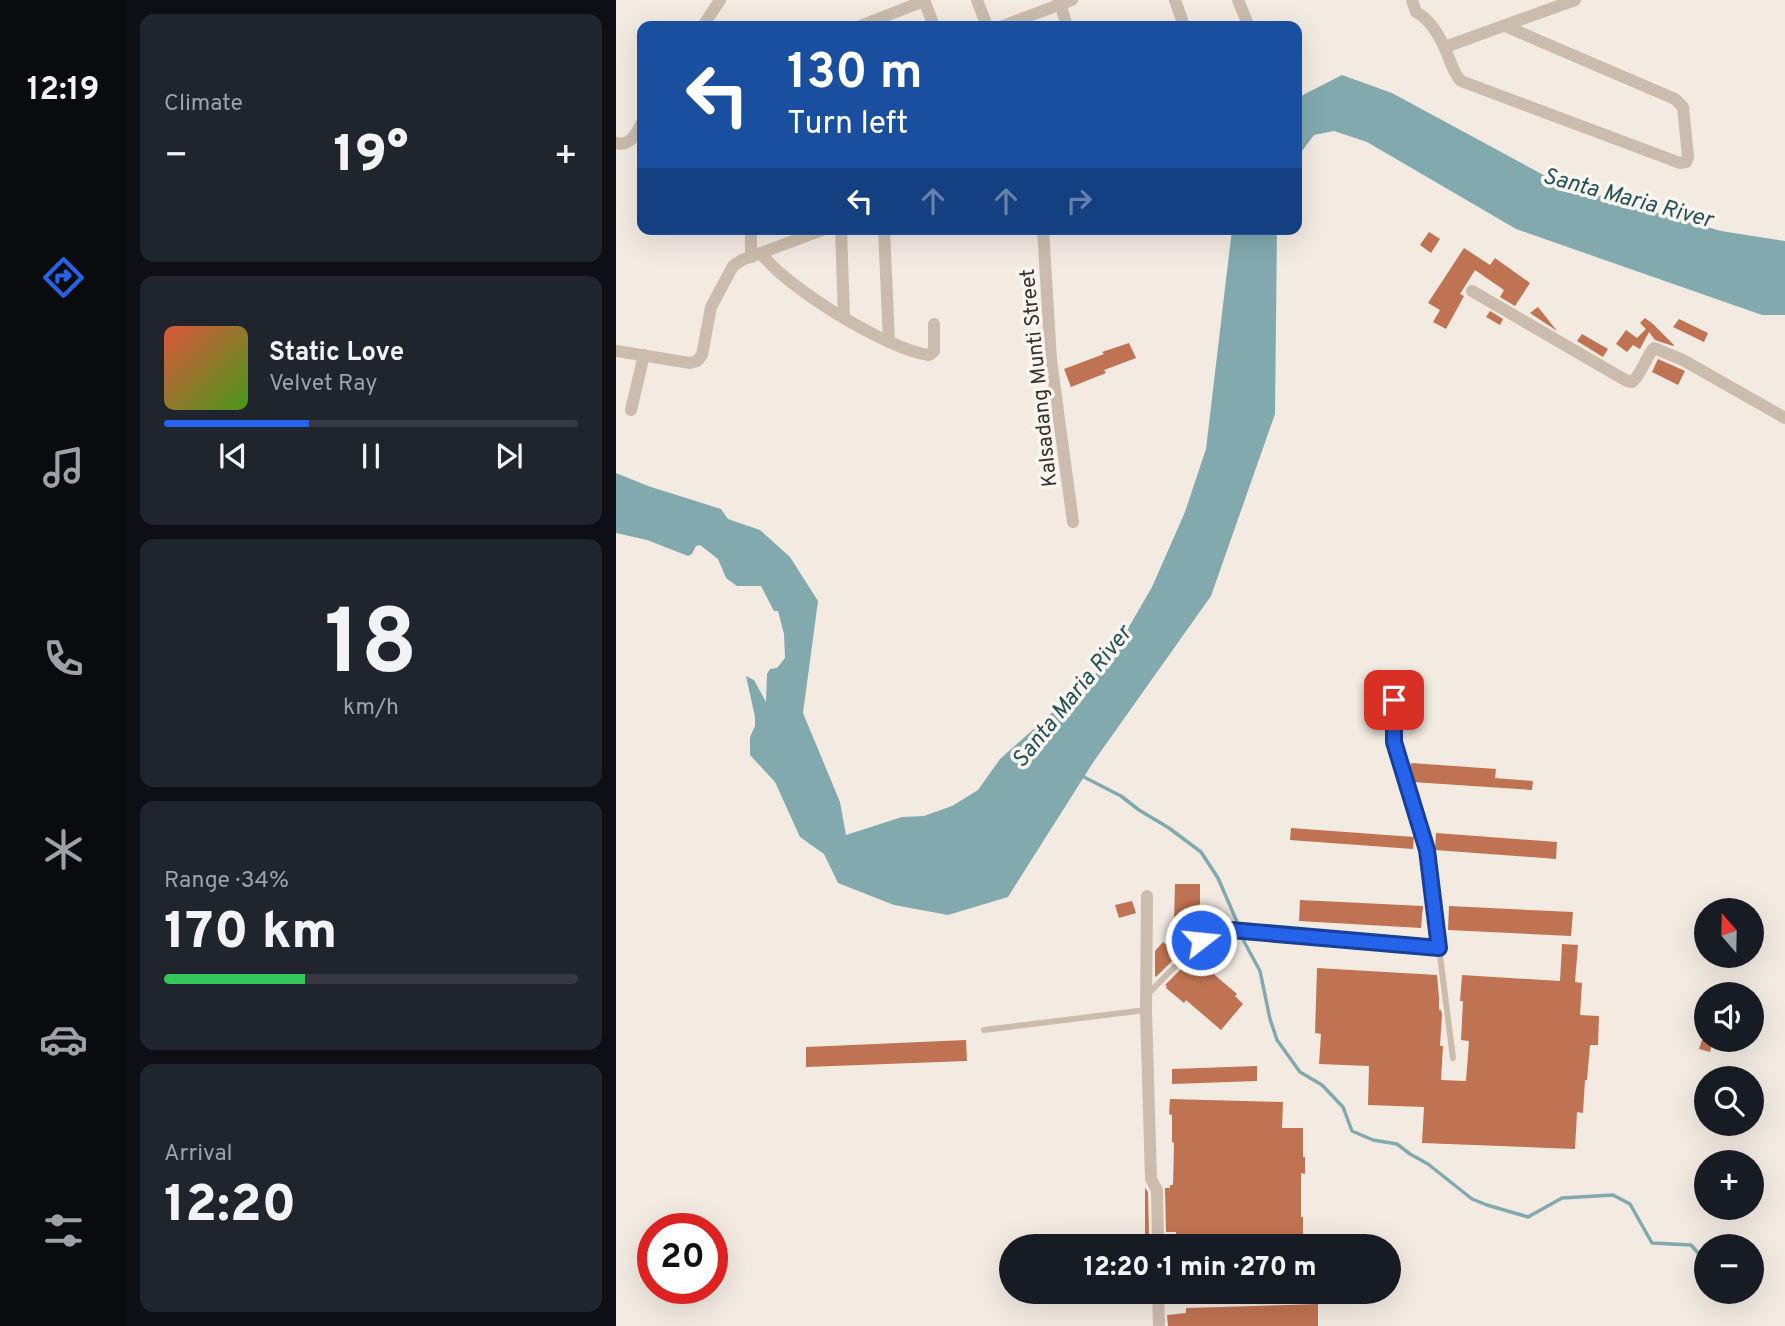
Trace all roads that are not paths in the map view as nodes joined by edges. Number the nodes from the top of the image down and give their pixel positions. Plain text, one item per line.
1 (720, 0) edge
2 (977, 0) edge
3 (1175, 0) edge
4 (1238, 0) edge
5 (1412, 0) edge
6 (1575, 0) edge
7 (924, 1) edge
8 (1064, 2) edge
9 (706, 21) edge
10 (873, 21) edge
11 (932, 21) edge
12 (985, 21) edge
13 (1015, 21) edge
14 (1066, 21) edge
15 (1182, 21) edge
16 (1247, 21) edge
17 (1505, 26) junction
18 (1445, 47) junction
19 (637, 131) edge
20 (616, 143) edge
21 (752, 235) edge
22 (809, 235) edge
23 (841, 235) edge
24 (884, 235) edge
25 (1043, 235) edge
26 (756, 255) junction
27 (1472, 291) dead end
28 (844, 318) junction
29 (934, 324) dead end
30 (889, 341) junction
31 (616, 351) edge
32 (644, 355) junction
33 (631, 410) dead end
34 (1785, 418) edge
35 (1073, 522) dead end
36 (1394, 700) dead end
37 (1147, 896) dead end
38 (1439, 948) junction
39 (1146, 1003) junction
40 (984, 1030) dead end
41 (1453, 1058) dead end
42 (1158, 1234) edge
43 (1158, 1304) edge
44 (1159, 1326) edge

1 - 9 street
2 - 12 street
3 - 15 street
4 - 16 street
5 - 18 street
6 - 17 street
7 - 10 street
7 - 11 street
8 - 13 street
8 - 14 street
17 - 18 street
17 - 18 street
19 - 20 street
21 - 26 street
22 - 26 street
23 - 28 street
24 - 30 street
25 - 35 street, Kalsadang Munti Street
26 - 28 street
26 - 32 street
27 - 34 street
28 - 30 street
29 - 30 street
31 - 32 street
32 - 33 street
36 - 38 lane
37 - 39 street
38 - 39 lane
38 - 41 lane
39 - 40 lane
39 - 42 street
43 - 44 street

